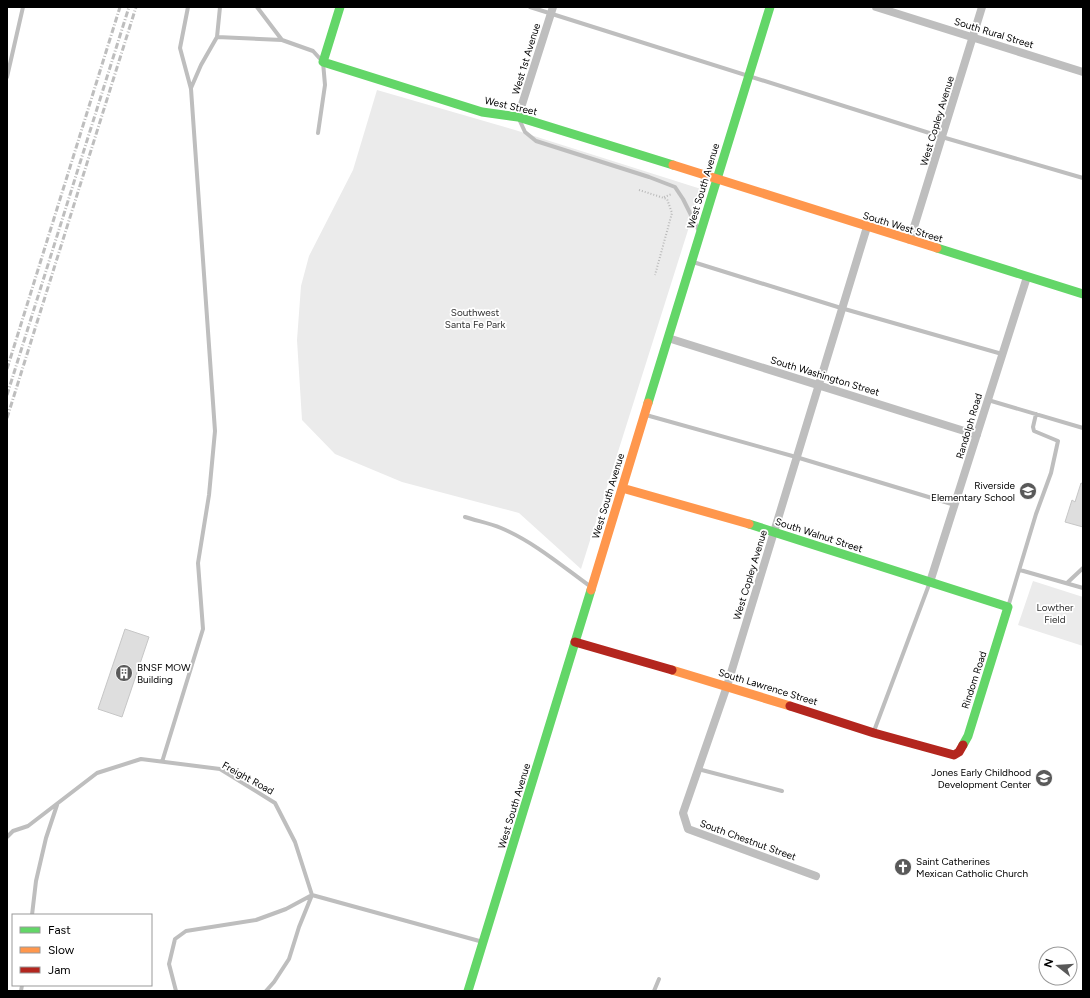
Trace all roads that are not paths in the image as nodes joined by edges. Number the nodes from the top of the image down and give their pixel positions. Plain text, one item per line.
1 (23, 7) edge
2 (188, 7) edge
3 (220, 7) edge
4 (257, 7) edge
5 (340, 7) edge
6 (530, 7) edge
7 (770, 7) edge
8 (876, 7) edge
9 (982, 7) edge
10 (552, 10) edge
11 (217, 37) junction
12 (973, 37) junction
13 (282, 40) junction
14 (323, 62) junction
15 (1083, 72) edge
16 (748, 76) junction
17 (7, 77) edge
18 (191, 88) junction
19 (518, 118) junction
20 (318, 133) dead end
21 (942, 137) junction
22 (1083, 178) edge
23 (716, 180) junction
24 (867, 227) junction
25 (700, 233) junction
26 (910, 240) junction
27 (691, 261) junction
28 (1027, 276) junction
29 (1083, 294) edge
30 (841, 308) junction
31 (668, 338) junction
32 (1002, 354) junction
33 (818, 384) junction
34 (988, 400) junction
35 (644, 414) junction
36 (1036, 414) junction
37 (1083, 428) edge
38 (977, 434) junction
39 (796, 457) junction
40 (622, 488) junction
41 (955, 505) junction
42 (465, 517) dead end
43 (773, 531) junction
44 (1083, 568) edge
45 (1020, 570) junction
46 (930, 582) junction
47 (1067, 583) junction
48 (591, 587) junction
49 (1083, 588) edge
50 (1008, 607) junction
51 (575, 642) junction
52 (727, 686) junction
53 (874, 733) junction
54 (954, 755) joint
55 (162, 762) junction
56 (698, 769) junction
57 (782, 791) dead end
58 (57, 805) junction
59 (684, 813) joint
60 (7, 837) edge
61 (816, 876) dead end
62 (312, 894) junction
63 (32, 914) edge
64 (483, 942) junction
65 (659, 979) dead end
66 (176, 991) edge
67 (266, 991) edge
68 (468, 991) edge
69 (654, 991) edge

1 - 17 lane
2 - 18 lane
3 - 11 lane
4 - 13 lane
5 - 14 street
6 - 10 lane
7 - 16 street, West South Avenue
8 - 12 street, South Rural Street
9 - 12 street, West Copley Avenue
10 - 16 lane
10 - 19 street, West 1st Avenue
11 - 13 lane, West Street
11 - 18 lane
12 - 15 street, South Rural Street
12 - 21 street, West Copley Avenue
13 - 14 lane, West Street
14 - 19 street, West Street
14 - 20 lane
16 - 21 lane
16 - 23 street, West South Avenue
18 - 55 lane
19 - 23 street, West Street
19 - 25 lane
21 - 22 lane
21 - 26 street, West Copley Avenue
23 - 24 street, South West Street
23 - 25 street, West South Avenue
24 - 26 street, South West Street
24 - 30 street, West Copley Avenue
25 - 27 street, West South Avenue
26 - 28 street, South West Street
27 - 30 lane
27 - 31 street, West South Avenue
28 - 29 street, South West Street
28 - 32 street, Randolph Road
30 - 32 lane
30 - 33 street, West Copley Avenue
31 - 33 street, South Washington Street
31 - 35 street, West South Avenue
32 - 34 street, Randolph Road
33 - 38 street, South Washington Street
33 - 39 street, West Copley Avenue
34 - 36 lane
34 - 38 street, Randolph Road
35 - 39 lane
35 - 40 street, West South Avenue
36 - 37 lane
36 - 45 lane
38 - 41 street, Randolph Road
39 - 41 lane
39 - 43 street, West Copley Avenue
40 - 43 street, South Walnut Street
40 - 48 street, West South Avenue
41 - 46 street, Randolph Road
42 - 48 lane
43 - 46 street, South Walnut Street
43 - 52 street, West Copley Avenue
44 - 47 lane
45 - 47 lane
45 - 50 lane
46 - 50 street, South Walnut Street
46 - 53 lane
47 - 49 lane
48 - 51 street, West South Avenue
50 - 54 street, Rindom Road
51 - 52 street, South Lawrence Street
51 - 64 street, West South Avenue
52 - 53 street, South Lawrence Street
52 - 56 street, West Copley Avenue
53 - 54 street, South Lawrence Street
55 - 58 lane, Freight Road
55 - 62 lane, Freight Road
56 - 57 lane
56 - 59 street, West Copley Avenue
58 - 60 lane, Freight Road
58 - 63 lane
59 - 61 street, South Chestnut Street
62 - 64 lane
62 - 66 lane
62 - 67 lane
64 - 68 street, West South Avenue
65 - 69 lane

